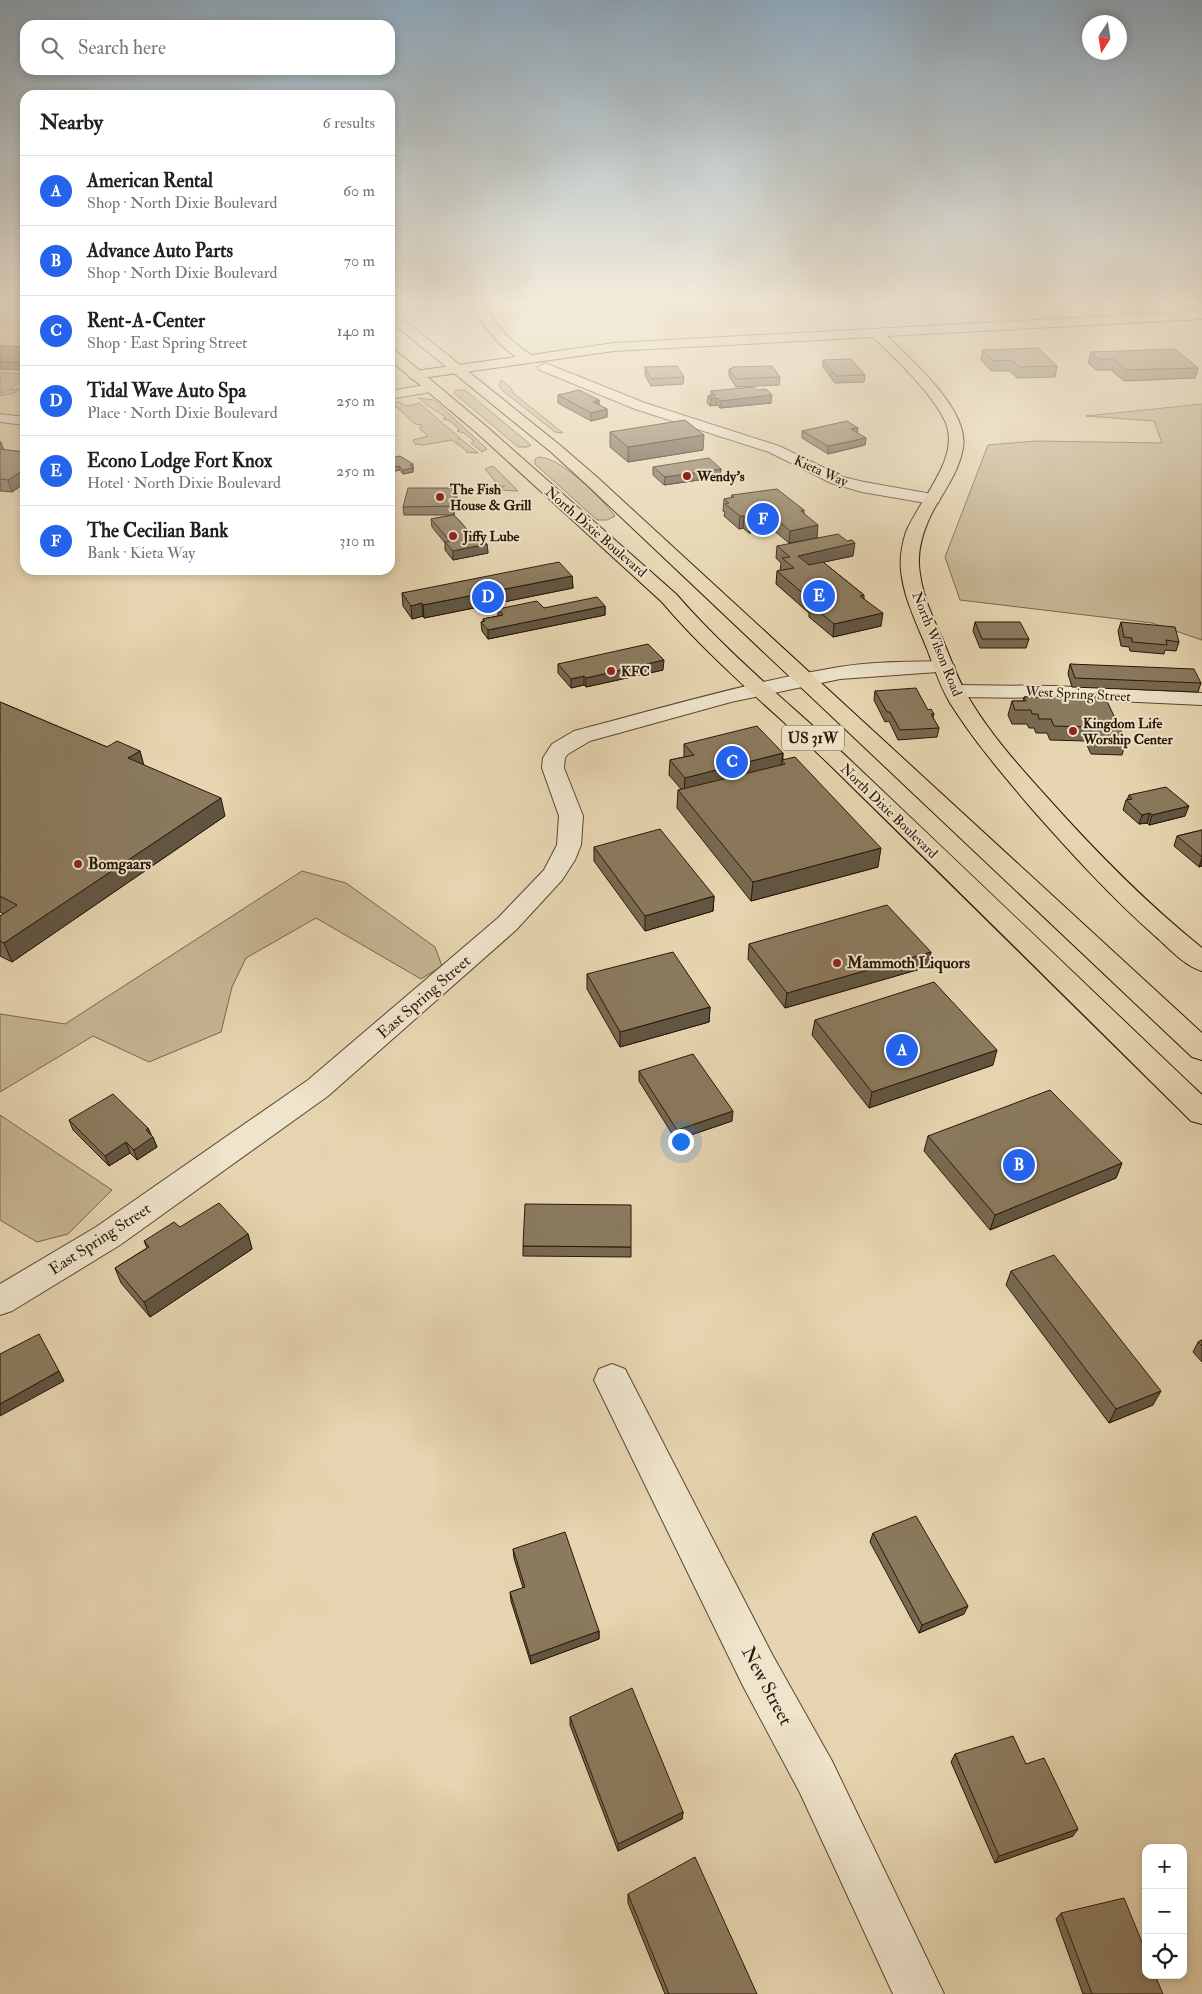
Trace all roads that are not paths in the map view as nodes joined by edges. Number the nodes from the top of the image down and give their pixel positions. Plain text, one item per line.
1 (437, 396) edge
2 (490, 396) edge
3 (616, 396) edge
4 (935, 396) edge
5 (0, 418) edge
6 (20, 420) edge
7 (932, 499) junction
8 (945, 667) junction
9 (806, 680) junction
10 (760, 690) junction
11 (954, 691) junction
12 (1202, 699) edge
13 (1202, 962) edge
14 (1202, 1050) edge
15 (1202, 1113) edge
16 (0, 1301) edge
17 (612, 1380) dead end
18 (919, 1994) edge

1 - 10 main road, North Dixie Boulevard / US 31W
2 - 9 main road, North Dixie Boulevard / US 31W
3 - 7 street, Kieta Way
4 - 7 main road, North Wilson Road
5 - 6 street
7 - 8 main road, North Wilson Road
8 - 9 street
8 - 11 main road, North Wilson Road
9 - 10 street
9 - 14 main road, North Dixie Boulevard / US 31W
10 - 15 main road, North Dixie Boulevard / US 31W
10 - 16 street, East Spring Street
11 - 12 street, West Spring Street
11 - 13 main road, North Wilson Road
17 - 18 street, New Street

